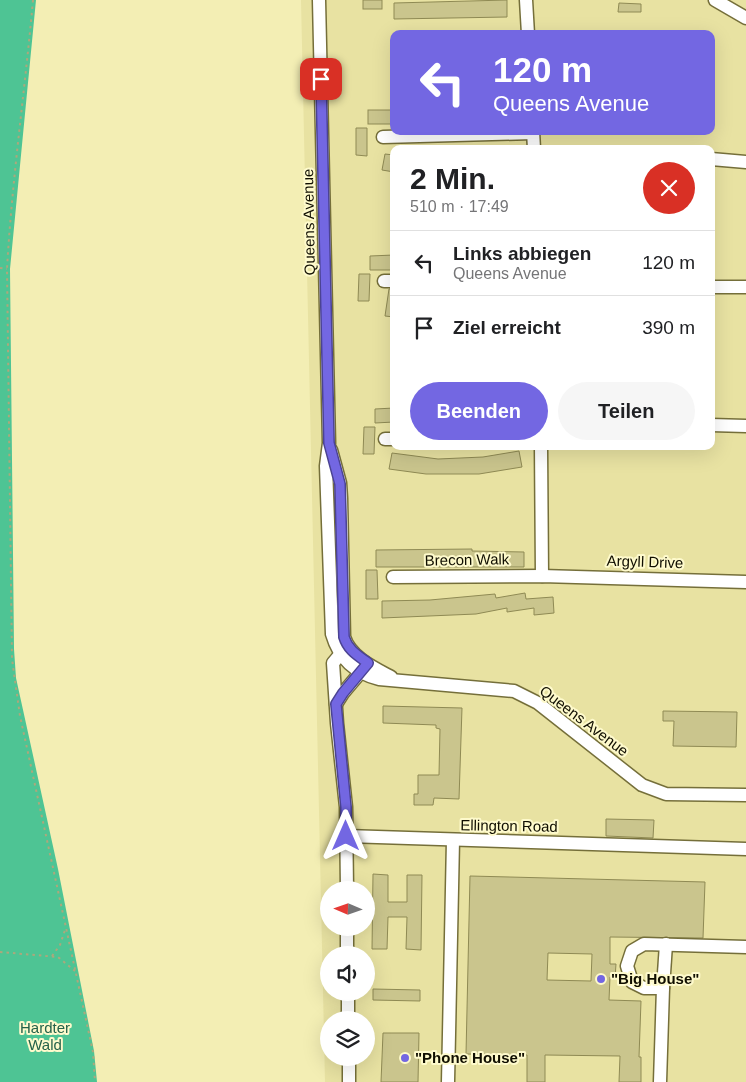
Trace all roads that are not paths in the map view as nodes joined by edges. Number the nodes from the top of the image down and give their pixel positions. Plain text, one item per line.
1 (319, 0) edge
2 (526, 0) edge
3 (715, 0) edge
4 (746, 18) edge
5 (528, 30) edge
6 (443, 135) edge
7 (383, 137) dead end
8 (715, 159) edge
9 (746, 162) edge
10 (715, 287) edge
11 (746, 287) edge
12 (715, 425) edge
13 (746, 426) edge
14 (541, 450) edge
15 (542, 576) junction
16 (393, 577) dead end
17 (746, 582) edge
18 (344, 650) junction
19 (364, 668) junction
20 (336, 704) junction
21 (746, 795) edge
22 (346, 836) junction
23 (453, 840) junction
24 (746, 849) edge
25 (346, 881) edge
26 (666, 944) junction
27 (746, 946) edge
28 (663, 988) junction
29 (349, 1066) edge
30 (349, 1082) edge
31 (448, 1082) edge
32 (660, 1082) edge

1 - 18 lane, Queens Avenue
2 - 5 lane
3 - 4 lane
6 - 7 lane
8 - 9 lane
10 - 11 lane
12 - 13 lane
14 - 15 lane
15 - 16 lane, Brecon Walk
15 - 17 lane, Argyll Drive
18 - 19 lane, Queens Avenue
18 - 20 lane
19 - 20 lane
19 - 21 lane, Queens Avenue
20 - 22 lane
22 - 23 lane
22 - 25 lane
23 - 24 lane, Ellington Road
23 - 31 lane, Ellington Road
26 - 27 lane
26 - 28 lane
26 - 28 lane
28 - 32 lane
29 - 30 lane

